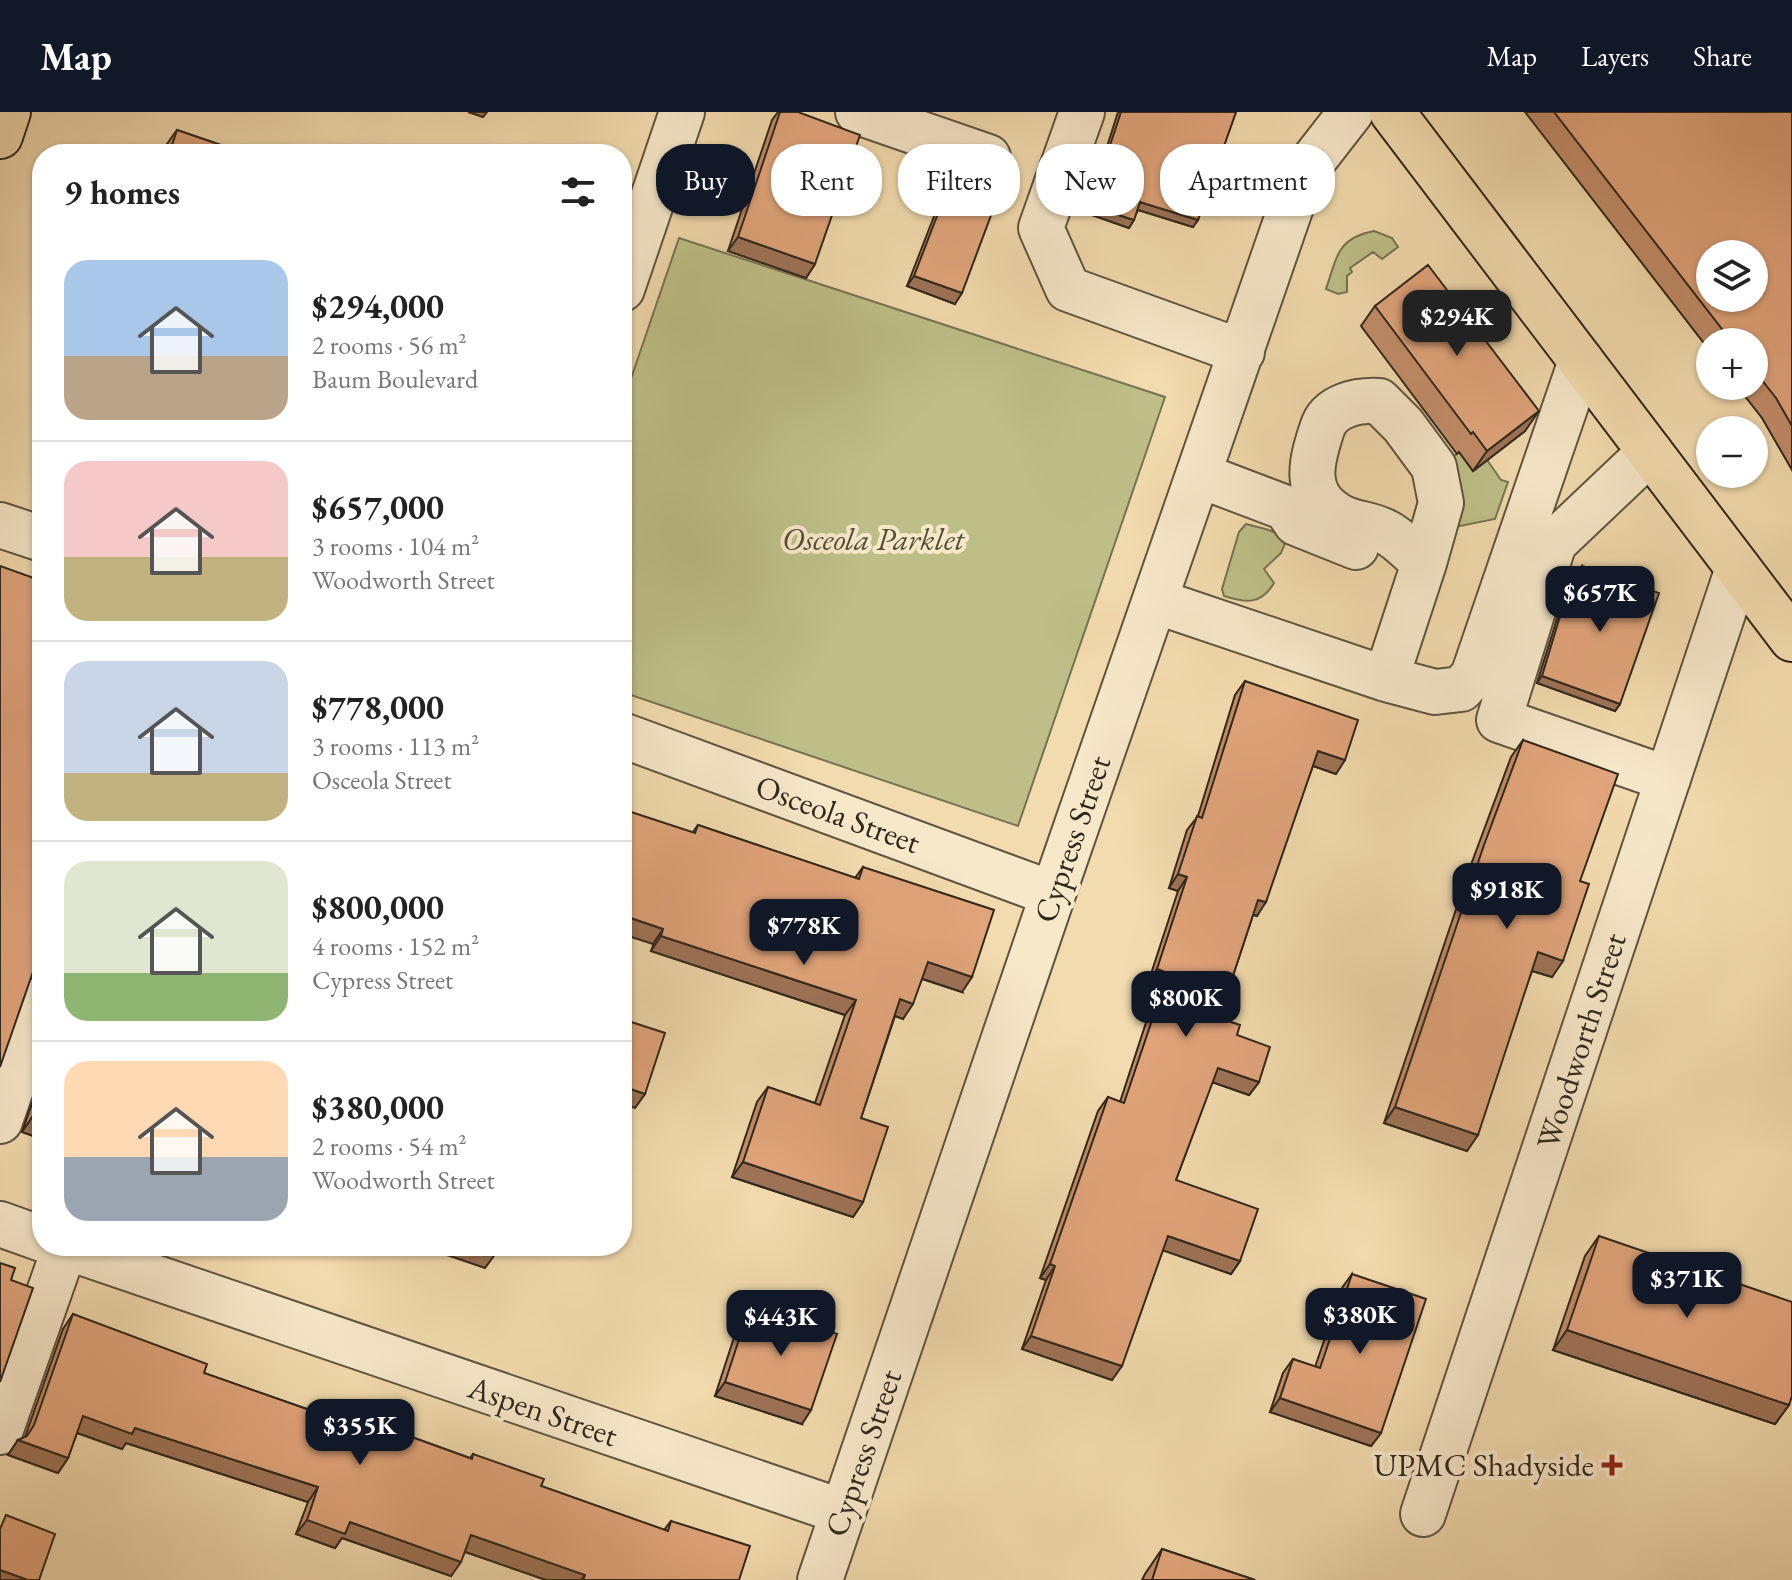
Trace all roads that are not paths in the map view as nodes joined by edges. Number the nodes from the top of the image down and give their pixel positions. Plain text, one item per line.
1 (8, 112) edge
2 (682, 112) edge
3 (858, 112) edge
4 (1082, 112) edge
5 (1351, 112) edge
6 (1392, 112) edge
7 (0, 136) edge
8 (950, 144) edge
9 (632, 260) edge
10 (1242, 352) junction
11 (1581, 361) junction
12 (1650, 452) junction
13 (1199, 475) junction
14 (0, 525) edge
15 (32, 536) edge
16 (1738, 568) junction
17 (1155, 601) junction
18 (1792, 639) edge
19 (1386, 679) junction
20 (632, 739) edge
21 (1668, 779) junction
22 (1053, 894) junction
23 (32, 1028) edge
24 (0, 1121) edge
25 (0, 1224) edge
26 (32, 1235) edge
27 (61, 1256) edge
28 (93, 1256) edge
29 (0, 1432) edge
30 (843, 1512) junction
31 (1423, 1514) dead end
32 (820, 1580) edge

1 - 7 main road
2 - 9 street
3 - 8 street
4 - 10 street
5 - 10 street, Cypress Street
6 - 11 main road
10 - 13 street, Cypress Street
11 - 12 main road
11 - 19 street
12 - 16 main road
12 - 21 street
13 - 17 street, Cypress Street
13 - 19 street
14 - 15 street
16 - 18 main road
16 - 21 street, Woodworth Street
17 - 19 street
17 - 22 street, Cypress Street
20 - 22 street, Osceola Street
21 - 31 street, Woodworth Street
22 - 30 street, Cypress Street
23 - 24 street
25 - 26 street
27 - 29 street
28 - 30 street, Aspen Street
30 - 32 street, Cypress Street

